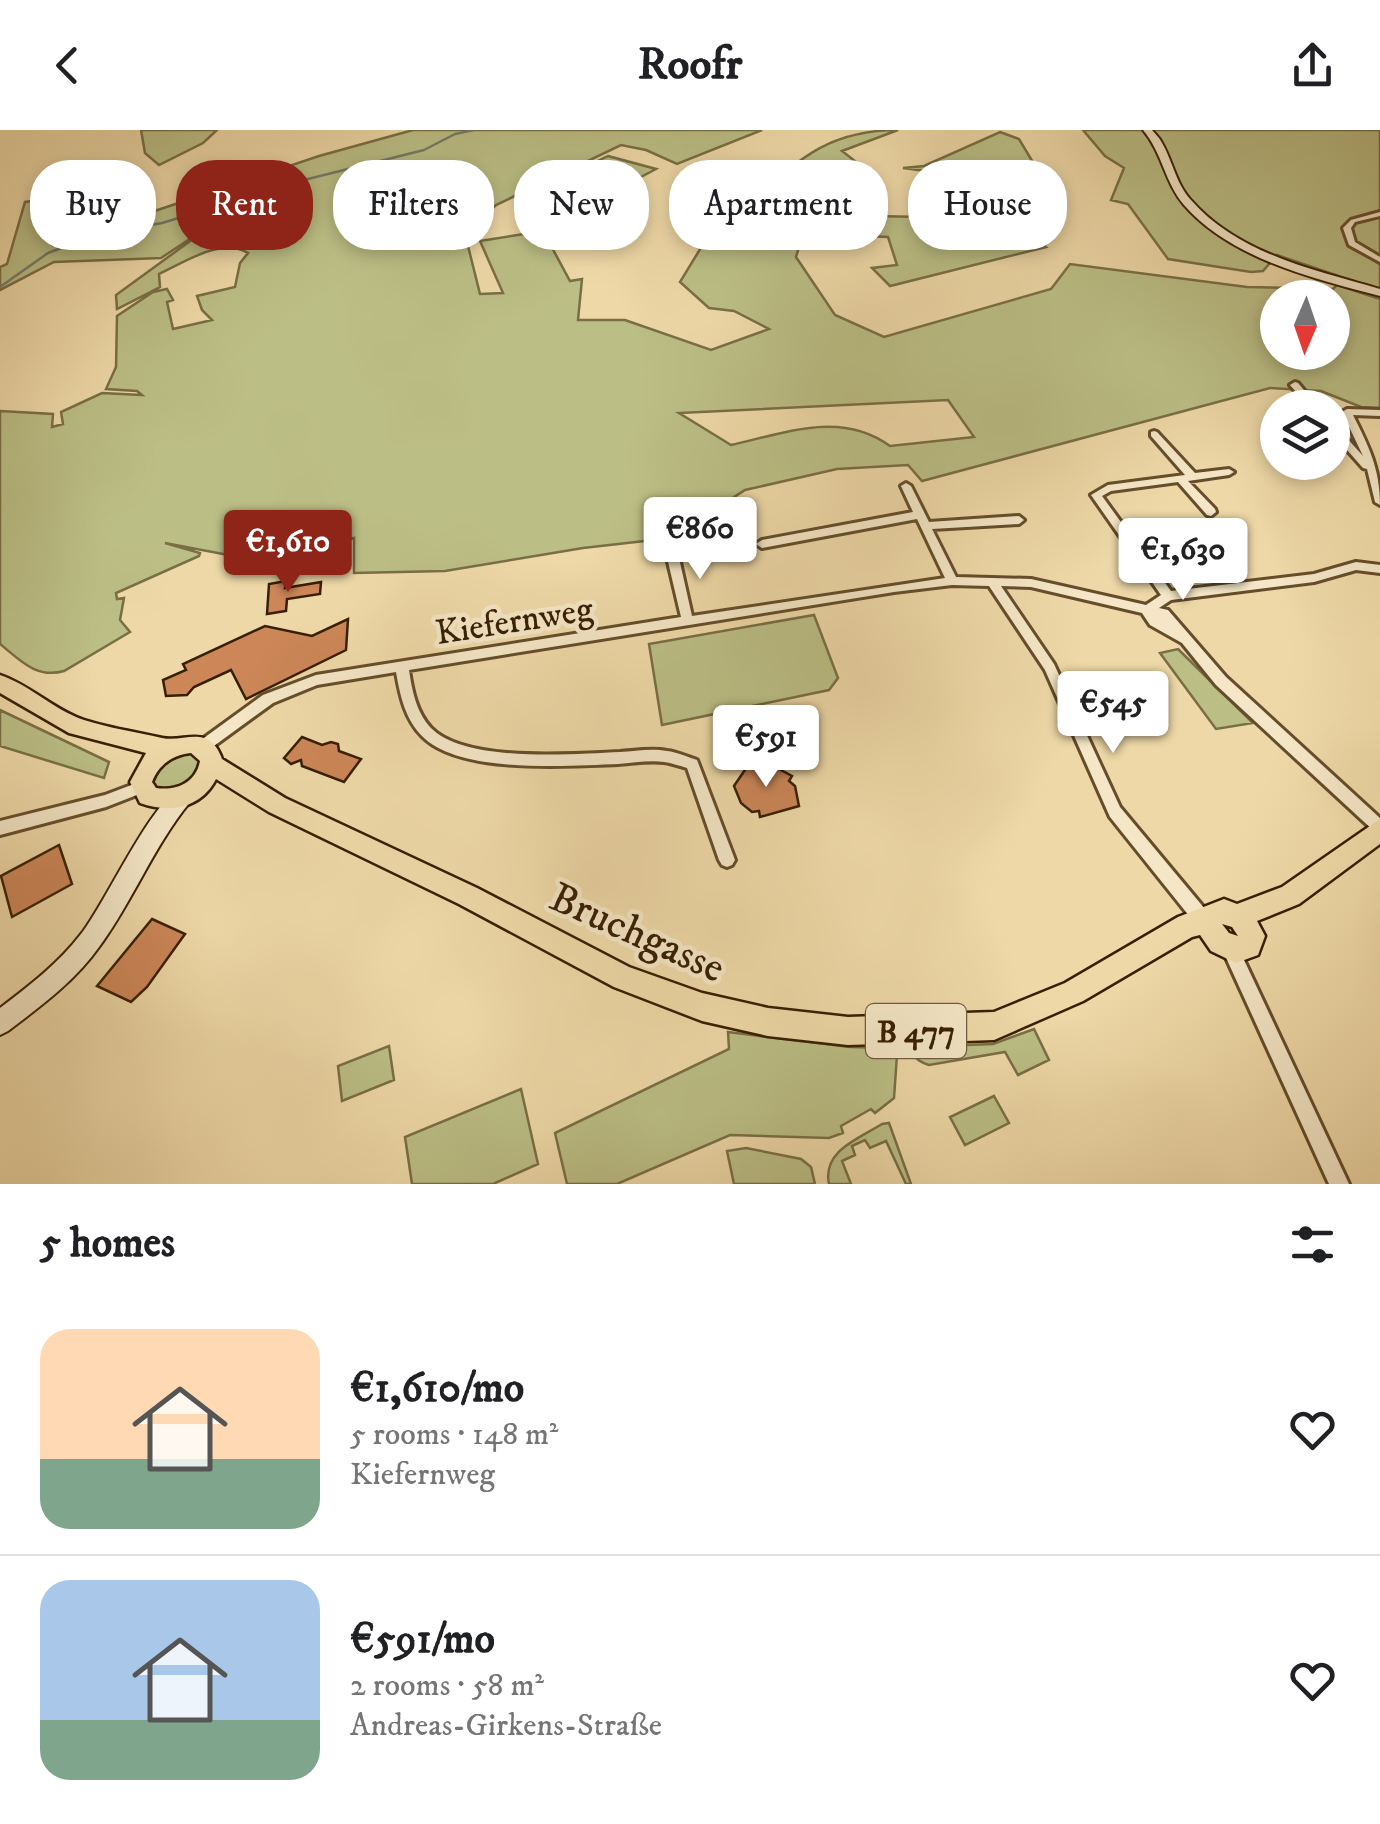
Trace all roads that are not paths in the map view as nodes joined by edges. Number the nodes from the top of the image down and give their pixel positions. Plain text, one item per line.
1 (1147, 130) edge
2 (1380, 214) edge
3 (1380, 260) edge
4 (1380, 294) edge
5 (1295, 385) dead end
6 (1300, 390) edge
7 (1380, 413) edge
8 (1154, 434) dead end
9 (1350, 446) edge
10 (1229, 472) dead end
11 (1375, 474) edge
12 (1187, 478) junction
13 (906, 486) dead end
14 (1380, 502) edge
15 (1211, 512) dead end
16 (922, 520) junction
17 (1019, 520) dead end
18 (762, 544) dead end
19 (671, 549) dead end
20 (1380, 568) edge
21 (952, 581) junction
22 (992, 582) junction
23 (1168, 596) junction
24 (1147, 610) junction
25 (688, 622) junction
26 (402, 668) junction
27 (0, 683) edge
28 (106, 737) junction
29 (169, 749) junction
30 (207, 755) junction
31 (146, 786) junction
32 (191, 792) junction
33 (278, 805) junction
34 (0, 828) edge
35 (1380, 828) edge
36 (140, 859) junction
37 (727, 860) dead end
38 (1224, 929) junction
39 (0, 1023) edge
40 (1339, 1184) edge

1 - 4 street
2 - 3 street
5 - 6 street
7 - 11 street
8 - 12 street
9 - 11 street
10 - 12 street
11 - 14 street
12 - 15 street
12 - 23 street
13 - 16 street
16 - 17 street
16 - 18 street
16 - 21 street
19 - 25 street
20 - 23 street
21 - 22 street, Kiefernweg
21 - 25 street, Kiefernweg
22 - 24 street, Kiefernweg
22 - 38 street
23 - 24 street
24 - 35 street
25 - 26 street, Kiefernweg
26 - 30 street, Kiefernweg
26 - 37 street
27 - 28 main road
28 - 29 main road
28 - 31 main road
29 - 30 main road
29 - 31 main road
30 - 32 main road
30 - 33 main road, Bruchgasse / B 477
31 - 32 main road, B 477
31 - 34 street
31 - 36 street
32 - 33 main road, Bruchgasse / B 477
32 - 36 street
33 - 38 main road, Bruchgasse / B 477
35 - 38 main road
36 - 39 street
38 - 40 street

